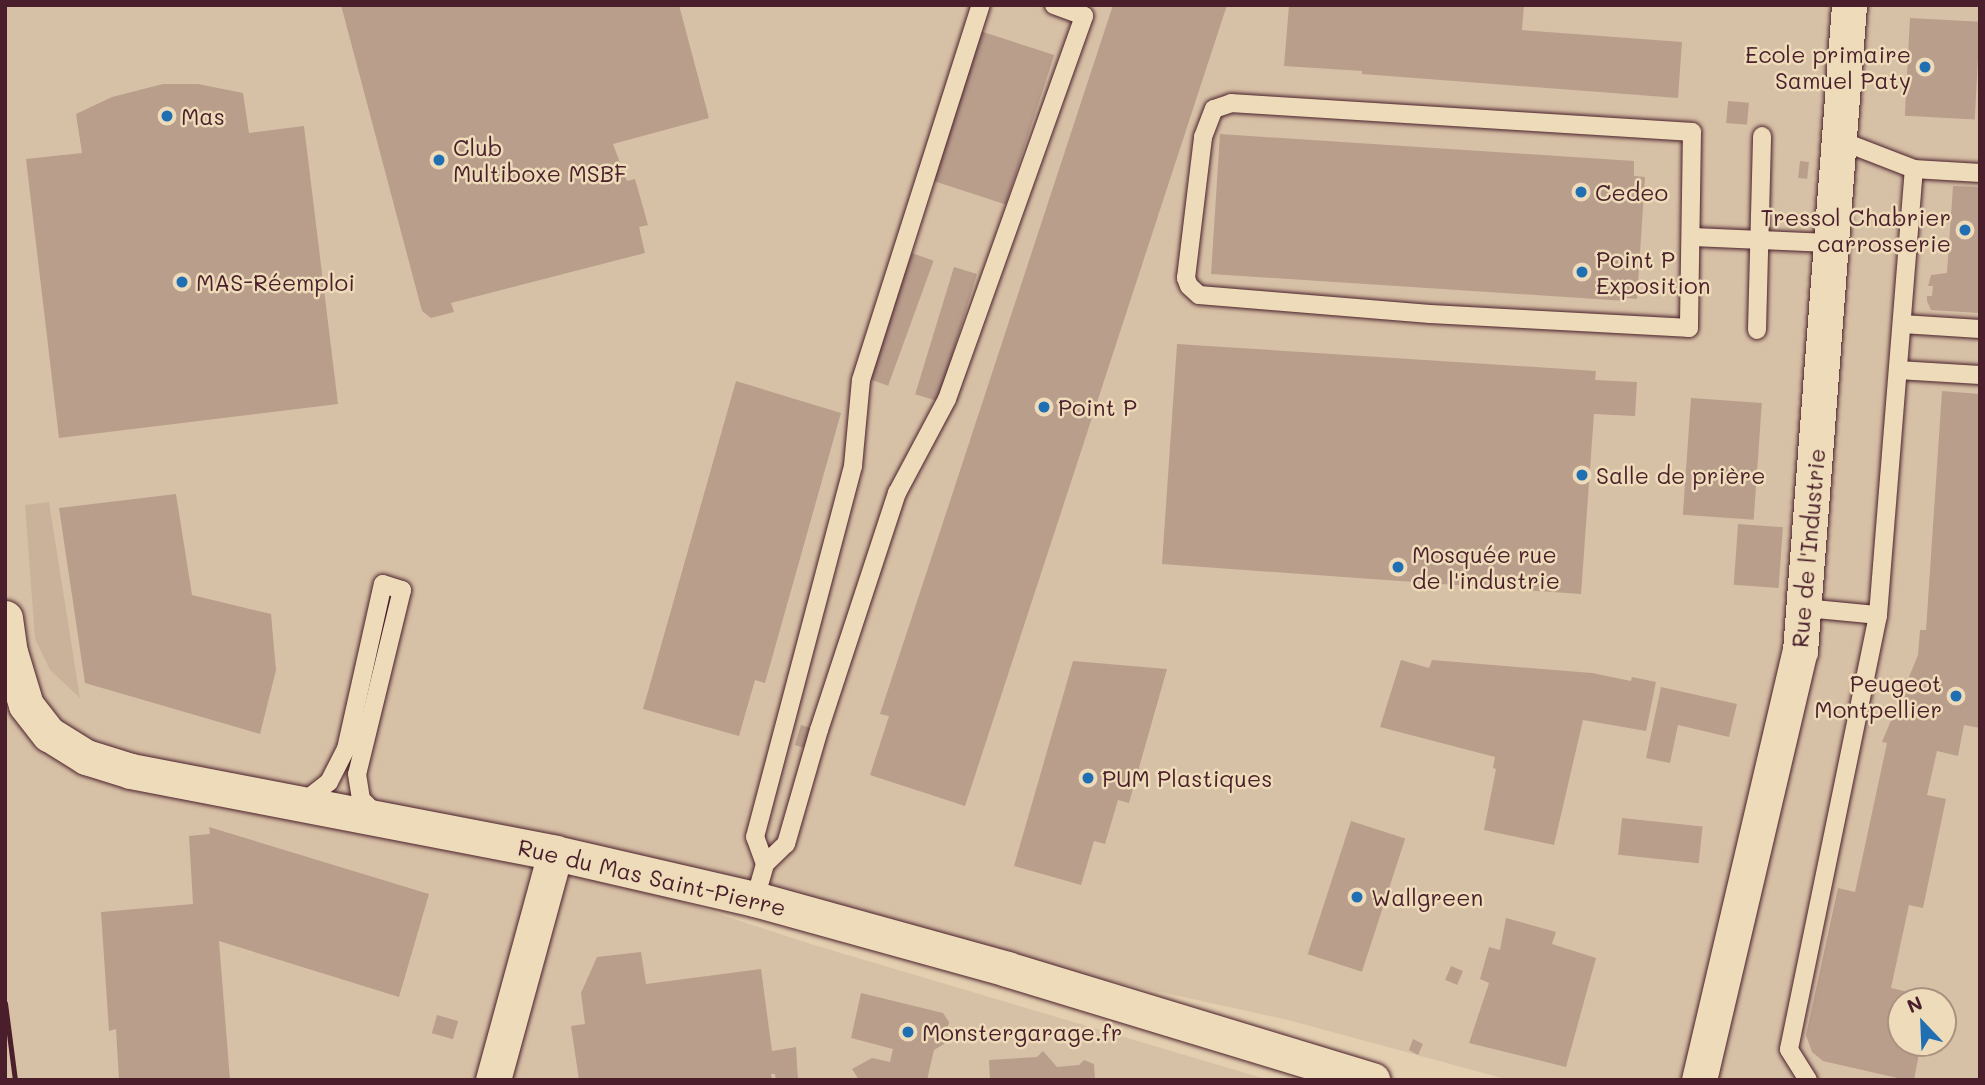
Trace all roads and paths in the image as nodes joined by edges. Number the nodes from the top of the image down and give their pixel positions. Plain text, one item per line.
1 (981, 5) edge
2 (1054, 5) edge
3 (1849, 5) edge
4 (1762, 136) dead end
5 (1839, 140) junction
6 (1914, 169) junction
7 (1980, 173) edge
8 (1691, 237) junction
9 (1759, 240) junction
10 (1832, 243) junction
11 (1902, 324) junction
12 (1980, 329) edge
13 (1757, 330) dead end
14 (1898, 370) junction
15 (1980, 375) edge
16 (1805, 608) junction
17 (1878, 615) junction
18 (5, 618) edge
19 (302, 803) junction
20 (381, 818) junction
21 (555, 853) junction
22 (765, 864) junction
23 (755, 900) junction
24 (494, 1080) edge
25 (1373, 1080) edge
26 (1699, 1080) edge
27 (1808, 1080) edge

1 - 22 lane
2 - 22 lane
3 - 5 street, Rue de l'Industrie
4 - 9 lane
5 - 6 lane
5 - 10 street, Rue de l'Industrie
6 - 7 lane
6 - 11 lane
8 - 8 lane
8 - 9 lane
9 - 10 lane
9 - 13 lane
10 - 16 street, Rue de l'Industrie
11 - 12 lane
11 - 14 lane
14 - 15 lane
14 - 17 lane
16 - 17 lane
16 - 26 street, Rue de l'Industrie
17 - 27 lane
18 - 19 street, Rue du Mas Saint-Pierre
19 - 20 street, Rue du Mas Saint-Pierre
19 - 20 lane
20 - 21 street, Rue du Mas Saint-Pierre
21 - 23 street, Rue du Mas Saint-Pierre
21 - 24 street
22 - 23 lane
23 - 25 street, Rue du Mas Saint-Pierre

